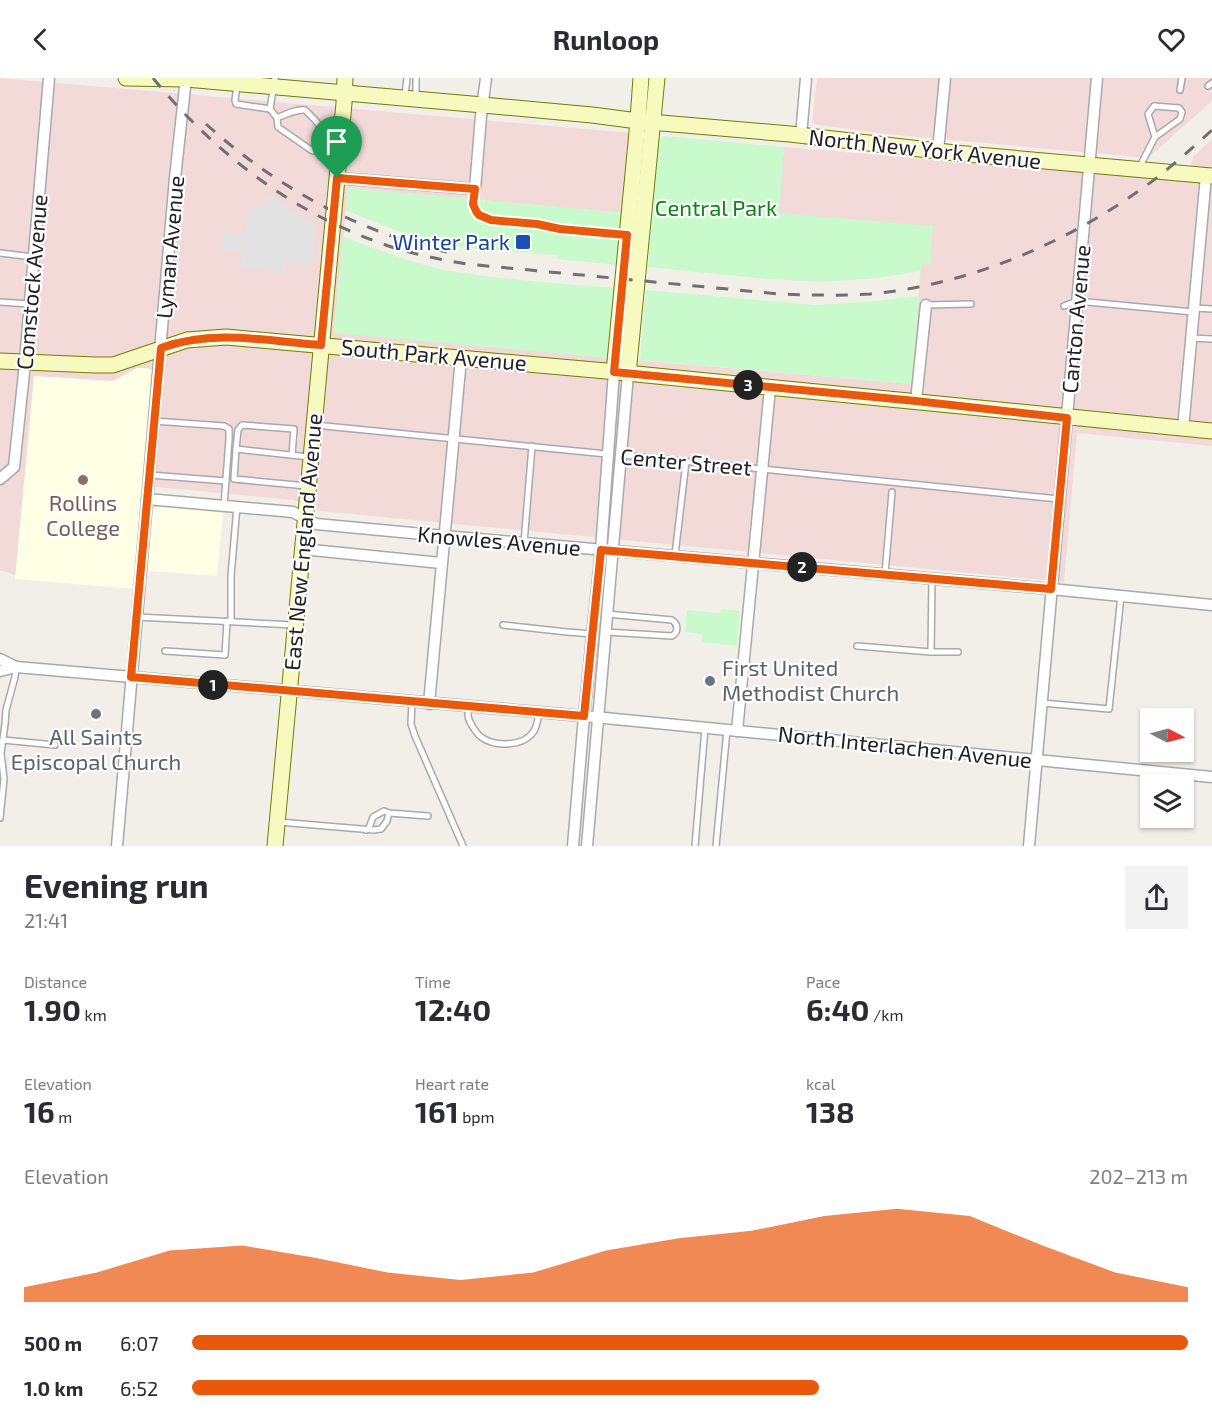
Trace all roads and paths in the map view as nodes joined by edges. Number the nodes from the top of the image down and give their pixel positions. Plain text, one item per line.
1 (49, 78) edge
2 (126, 78) edge
3 (186, 78) edge
4 (407, 78) edge
5 (416, 78) edge
6 (486, 78) edge
7 (641, 78) edge
8 (657, 78) edge
9 (806, 78) edge
10 (945, 78) edge
11 (1097, 78) edge
12 (1182, 78) edge
13 (275, 82) edge
14 (237, 83) junction
15 (344, 85) edge
16 (1180, 90) dead end
17 (410, 98) junction
18 (483, 105) junction
19 (270, 109) junction
20 (277, 118) junction
21 (645, 122) junction
22 (801, 136) junction
23 (1155, 137) junction
24 (318, 146) junction
25 (340, 148) junction
26 (939, 151) junction
27 (1089, 165) junction
28 (1138, 170) junction
29 (1209, 176) edge
30 (337, 178) junction
31 (475, 189) junction
32 (634, 235) junction
33 (0, 253) edge
34 (33, 257) junction
35 (1077, 301) junction
36 (0, 302) edge
37 (29, 304) junction
38 (971, 304) dead end
39 (926, 305) joint
40 (1064, 306) dead end
41 (1212, 309) edge
42 (1194, 310) junction
43 (1191, 338) junction
44 (1212, 339) edge
45 (321, 345) junction
46 (161, 348) junction
47 (461, 358) junction
48 (0, 361) edge
49 (25, 363) junction
50 (621, 373) junction
51 (770, 388) junction
52 (916, 401) junction
53 (1067, 418) junction
54 (154, 421) junction
55 (314, 424) junction
56 (1183, 429) junction
57 (1212, 431) edge
58 (453, 438) junction
59 (532, 446) junction
60 (236, 449) junction
61 (609, 454) junction
62 (292, 455) junction
63 (621, 455) junction
64 (311, 457) junction
65 (686, 462) junction
66 (762, 469) junction
67 (150, 475) junction
68 (0, 479) edge
69 (226, 481) junction
70 (308, 486) junction
71 (892, 492) dead end
72 (147, 499) junction
73 (1059, 499) junction
74 (224, 506) junction
75 (237, 506) junction
76 (305, 518) junction
77 (444, 536) junction
78 (524, 543) junction
79 (302, 549) junction
80 (601, 550) junction
81 (613, 551) junction
82 (675, 556) junction
83 (753, 562) junction
84 (441, 563) junction
85 (885, 574) junction
86 (932, 578) junction
87 (1051, 589) junction
88 (1121, 596) junction
89 (1212, 605) edge
90 (607, 614) junction
91 (137, 617) junction
92 (229, 621) junction
93 (296, 625) junction
94 (503, 625) dead end
95 (606, 632) junction
96 (593, 634) junction
97 (857, 646) dead end
98 (165, 651) dead end
99 (931, 652) junction
100 (958, 652) dead end
101 (0, 659) edge
102 (16, 667) junction
103 (0, 671) edge
104 (131, 677) junction
105 (289, 692) junction
106 (412, 702) junction
107 (1042, 703) junction
108 (429, 704) junction
109 (469, 707) junction
110 (539, 712) junction
111 (584, 716) junction
112 (598, 718) junction
113 (705, 728) junction
114 (732, 730) junction
115 (3, 740) junction
116 (55, 745) dead end
117 (1037, 760) junction
118 (1212, 777) edge
119 (388, 813) junction
120 (428, 816) dead end
121 (0, 818) edge
122 (277, 822) junction
123 (365, 830) junction
124 (117, 846) edge
125 (275, 846) edge
126 (464, 846) edge
127 (573, 846) edge
128 (587, 846) edge
129 (695, 846) edge
130 (716, 846) edge
131 (1029, 846) edge

1 - 34 street, Comstock Avenue
2 - 3 street, North New York Avenue
3 - 14 street, North New York Avenue
3 - 46 street, Lyman Avenue
4 - 17 lane
5 - 17 lane
6 - 18 street
7 - 21 street
8 - 21 street
9 - 22 street
10 - 26 street
11 - 27 street, Canton Avenue
12 - 16 lane
13 - 14 street, North New York Avenue
13 - 15 street, North New York Avenue
13 - 19 lane
14 - 19 lane
15 - 17 street, North New York Avenue
15 - 25 street, East New England Avenue
17 - 18 street, North New York Avenue
18 - 21 street, North New York Avenue
18 - 31 street
19 - 20 lane
20 - 24 lane
20 - 24 lane
21 - 22 street, North New York Avenue
21 - 32 street
22 - 26 street, North New York Avenue
23 - 23 lane
23 - 28 lane
24 - 25 lane
25 - 30 street, East New England Avenue
26 - 27 street, North New York Avenue
27 - 28 street, North New York Avenue
27 - 35 street, Canton Avenue
28 - 29 street, North New York Avenue
29 - 42 street
30 - 31 street
30 - 45 street, East New England Avenue
31 - 32 lane
32 - 50 street
33 - 34 lane
34 - 37 street, Comstock Avenue
35 - 40 lane
35 - 42 lane
35 - 53 street, Canton Avenue
36 - 37 lane
37 - 49 street, Comstock Avenue
38 - 39 lane
39 - 52 street
41 - 42 lane
42 - 43 street
43 - 44 lane
43 - 56 street
45 - 46 street, South Park Avenue
45 - 47 street, South Park Avenue
45 - 55 street, East New England Avenue
46 - 49 street, South Park Avenue
46 - 54 street, Lyman Avenue
47 - 50 street, South Park Avenue
47 - 58 street
48 - 49 street, South Park Avenue
49 - 68 street, Comstock Avenue
50 - 51 street, South Park Avenue
50 - 61 street
50 - 63 street
51 - 52 street, South Park Avenue
51 - 66 street
52 - 53 street, South Park Avenue
53 - 56 street, South Park Avenue
53 - 73 street, Canton Avenue
54 - 67 street, Lyman Avenue
54 - 69 lane
55 - 58 lane, Center Street
55 - 64 street, East New England Avenue
56 - 57 street, South Park Avenue
58 - 59 lane, Center Street
58 - 77 street
59 - 61 lane, Center Street
59 - 78 lane
60 - 62 lane
60 - 62 lane
60 - 70 lane
61 - 63 street, Center Street
61 - 80 street
62 - 64 lane
63 - 65 lane, Center Street
63 - 81 street
64 - 70 street, East New England Avenue
65 - 66 lane, Center Street
65 - 82 lane
66 - 73 lane, Center Street
66 - 83 street
67 - 69 lane
67 - 72 street, Lyman Avenue
69 - 74 lane
70 - 76 street, East New England Avenue
71 - 85 lane
72 - 74 street, Knowles Avenue
72 - 91 street, Lyman Avenue
73 - 87 street, Canton Avenue
74 - 75 street, Knowles Avenue
75 - 76 street, Knowles Avenue
75 - 92 lane
76 - 77 street, Knowles Avenue
76 - 79 street, East New England Avenue
77 - 78 street, Knowles Avenue
77 - 84 street
78 - 80 street, Knowles Avenue
79 - 84 street
79 - 93 street, East New England Avenue
80 - 81 street, Knowles Avenue
80 - 96 street
81 - 82 street, Knowles Avenue
81 - 90 street
82 - 83 street, Knowles Avenue
83 - 85 street, Knowles Avenue
83 - 114 street
84 - 108 street
85 - 86 street, Knowles Avenue
86 - 87 street, Knowles Avenue
86 - 99 lane
87 - 88 street, Knowles Avenue
87 - 107 street, Canton Avenue
88 - 89 street, Knowles Avenue
88 - 107 lane
90 - 95 street
90 - 95 lane
91 - 92 lane
91 - 104 street, Lyman Avenue
92 - 93 lane
92 - 98 lane
93 - 105 street, East New England Avenue
94 - 96 lane
95 - 112 street
96 - 111 street
97 - 99 lane
99 - 100 lane
101 - 102 street
102 - 103 street
102 - 104 street, North Interlachen Avenue
102 - 115 lane
104 - 105 street, North Interlachen Avenue
104 - 124 street, Lyman Avenue
105 - 106 street, North Interlachen Avenue
105 - 122 street, East New England Avenue
106 - 108 street, North Interlachen Avenue
106 - 126 lane
107 - 117 street, Canton Avenue
108 - 109 street, North Interlachen Avenue
109 - 110 street, North Interlachen Avenue
109 - 110 lane
110 - 111 street, North Interlachen Avenue
111 - 112 street, North Interlachen Avenue
111 - 127 street
112 - 113 street, North Interlachen Avenue
112 - 128 street
113 - 114 street, North Interlachen Avenue
113 - 129 lane
114 - 117 street, North Interlachen Avenue
114 - 130 lane
115 - 116 lane
115 - 121 lane
117 - 118 street, North Interlachen Avenue
117 - 131 street, Canton Avenue
119 - 120 lane
119 - 123 lane
119 - 123 lane
122 - 123 lane
122 - 125 street, East New England Avenue

